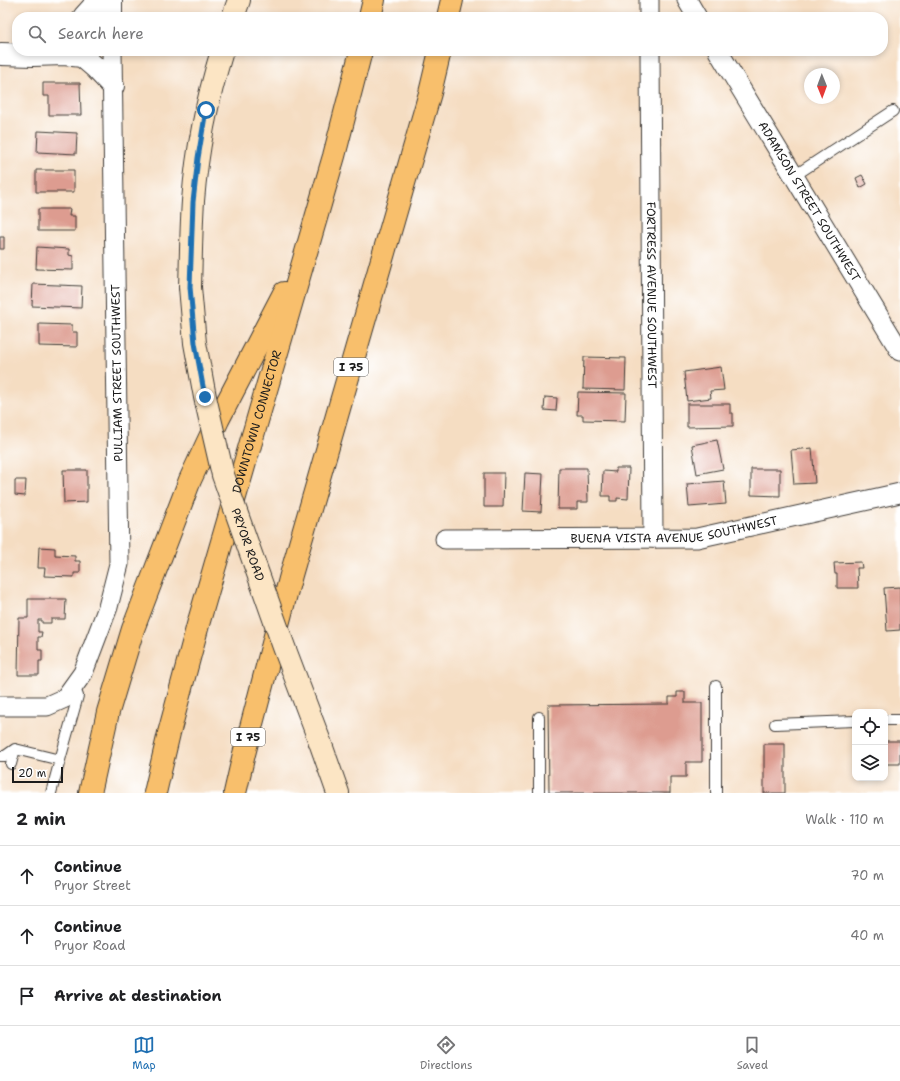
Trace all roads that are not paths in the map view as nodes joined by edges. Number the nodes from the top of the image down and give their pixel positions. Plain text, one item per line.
1 (96, 0) edge
2 (111, 0) edge
3 (239, 0) edge
4 (374, 0) edge
5 (452, 0) edge
6 (649, 0) edge
7 (687, 0) edge
8 (88, 12) edge
9 (111, 12) edge
10 (235, 12) edge
11 (371, 12) edge
12 (449, 12) edge
13 (650, 12) edge
14 (695, 12) edge
15 (82, 56) edge
16 (112, 56) edge
17 (221, 56) edge
18 (360, 56) edge
19 (439, 56) edge
20 (650, 56) edge
21 (721, 56) edge
22 (113, 86) junction
23 (892, 111) dead end
24 (794, 176) junction
25 (306, 250) junction
26 (900, 351) edge
27 (900, 493) edge
28 (653, 538) junction
29 (445, 539) dead end
30 (74, 686) junction
31 (716, 686) dead end
32 (0, 706) edge
33 (539, 717) dead end
34 (888, 720) edge
35 (900, 720) edge
36 (852, 721) edge
37 (775, 724) dead end
38 (15, 749) junction
39 (0, 756) edge
40 (60, 760) junction
41 (11, 764) dead end
42 (51, 793) edge
43 (90, 793) edge
44 (155, 793) edge
45 (235, 793) edge
46 (338, 793) edge
47 (539, 793) edge
48 (716, 793) edge

1 - 8 street
2 - 9 street
3 - 10 main road
4 - 11 highway
5 - 12 highway
6 - 13 street
7 - 14 street
15 - 22 street
16 - 22 street, PULLIAM STREET SOUTHWEST
17 - 46 main road, PRYOR ROAD, bridge
18 - 25 highway, DOWNTOWN CONNECTOR
19 - 45 highway, I 75
20 - 28 street, FORTRESS AVENUE SOUTHWEST
21 - 24 street, ADAMSON STREET SOUTHWEST
22 - 30 street, PULLIAM STREET SOUTHWEST
23 - 24 lane
24 - 26 street, ADAMSON STREET SOUTHWEST
25 - 43 highway
25 - 44 highway, DOWNTOWN CONNECTOR
27 - 28 street, BUENA VISTA AVENUE SOUTHWEST
28 - 29 street, BUENA VISTA AVENUE SOUTHWEST
30 - 32 street, PULLIAM STREET SOUTHWEST
30 - 40 lane
31 - 48 lane
33 - 47 lane
34 - 35 lane
36 - 37 lane
38 - 39 lane
38 - 40 lane
38 - 41 lane
40 - 42 lane

